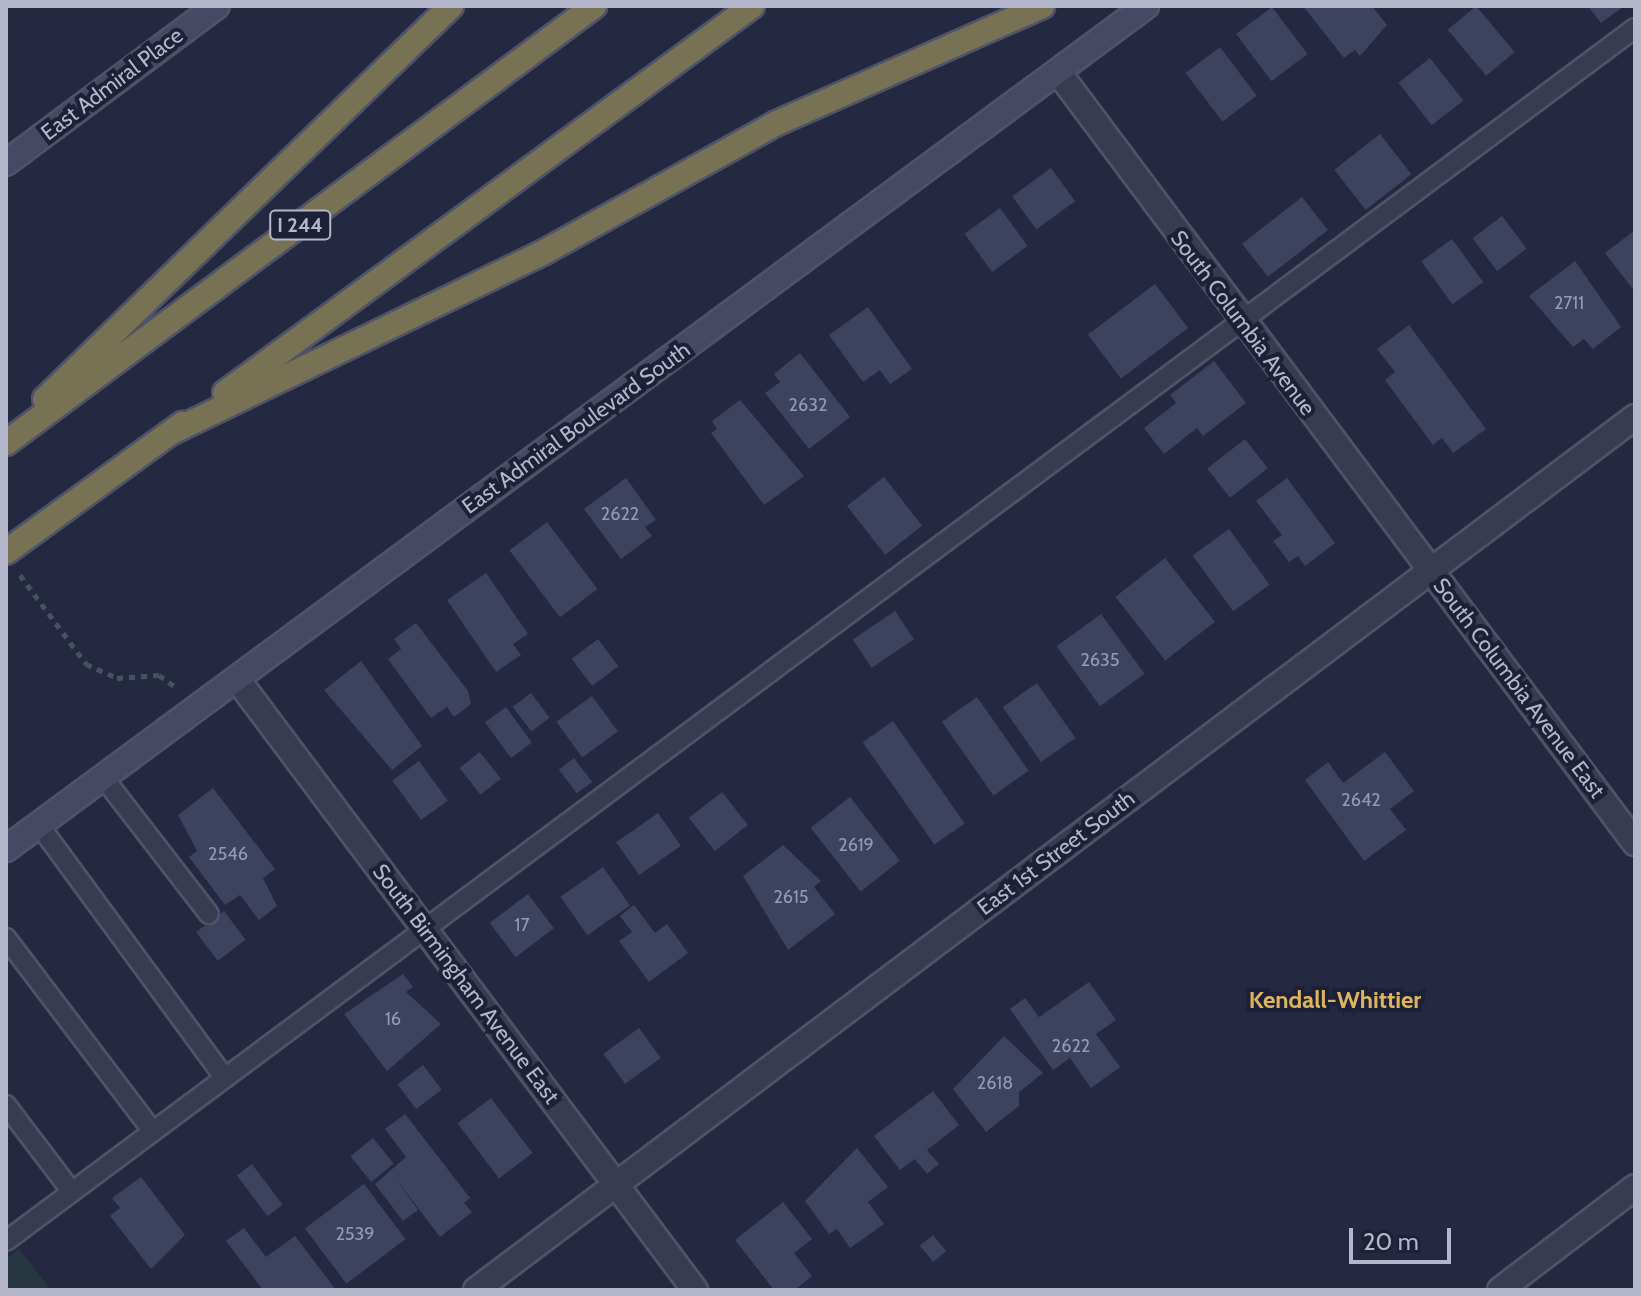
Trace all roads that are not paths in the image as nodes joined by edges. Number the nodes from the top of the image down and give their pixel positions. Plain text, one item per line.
1 (217, 6) edge
2 (451, 6) edge
3 (594, 6) edge
4 (752, 6) edge
5 (1042, 6) edge
6 (1146, 6) edge
7 (1635, 28) edge
8 (1058, 72) junction
9 (6, 163) edge
10 (1241, 321) junction
11 (1635, 417) edge
12 (172, 432) junction
13 (6, 437) edge
14 (6, 443) edge
15 (10, 560) edge
16 (1432, 571) junction
17 (237, 679) junction
18 (103, 777) junction
19 (39, 825) junction
20 (1635, 843) edge
21 (6, 849) edge
22 (209, 914) dead end
23 (425, 930) junction
24 (6, 938) edge
25 (225, 1078) junction
26 (6, 1105) edge
27 (153, 1132) junction
28 (617, 1183) junction
29 (1635, 1187) edge
30 (72, 1192) junction
31 (6, 1241) edge
32 (476, 1290) edge
33 (695, 1290) edge
34 (1500, 1290) edge

1 - 9 main road, East Admiral Place
2 - 13 highway
3 - 14 highway, I 244
4 - 12 highway
5 - 12 highway
6 - 8 main road, East Admiral Boulevard South
7 - 10 lane
8 - 10 street, South Columbia Avenue
8 - 17 main road, East Admiral Boulevard South
10 - 16 street, South Columbia Avenue
10 - 23 lane
11 - 16 street, East 1st Street South
12 - 15 highway
16 - 20 street, South Columbia Avenue East
16 - 28 street, East 1st Street South
17 - 18 main road, East Admiral Boulevard South
17 - 23 street, South Birmingham Avenue East
18 - 19 main road, East Admiral Boulevard South
18 - 22 lane
19 - 21 main road, East Admiral Boulevard South
19 - 25 lane
23 - 25 lane
23 - 28 street, South Birmingham Avenue East
24 - 27 lane
25 - 27 lane
26 - 30 lane
27 - 30 lane
28 - 32 street, East 1st Street South
28 - 33 street, South Birmingham Avenue East
29 - 34 street
30 - 31 lane

